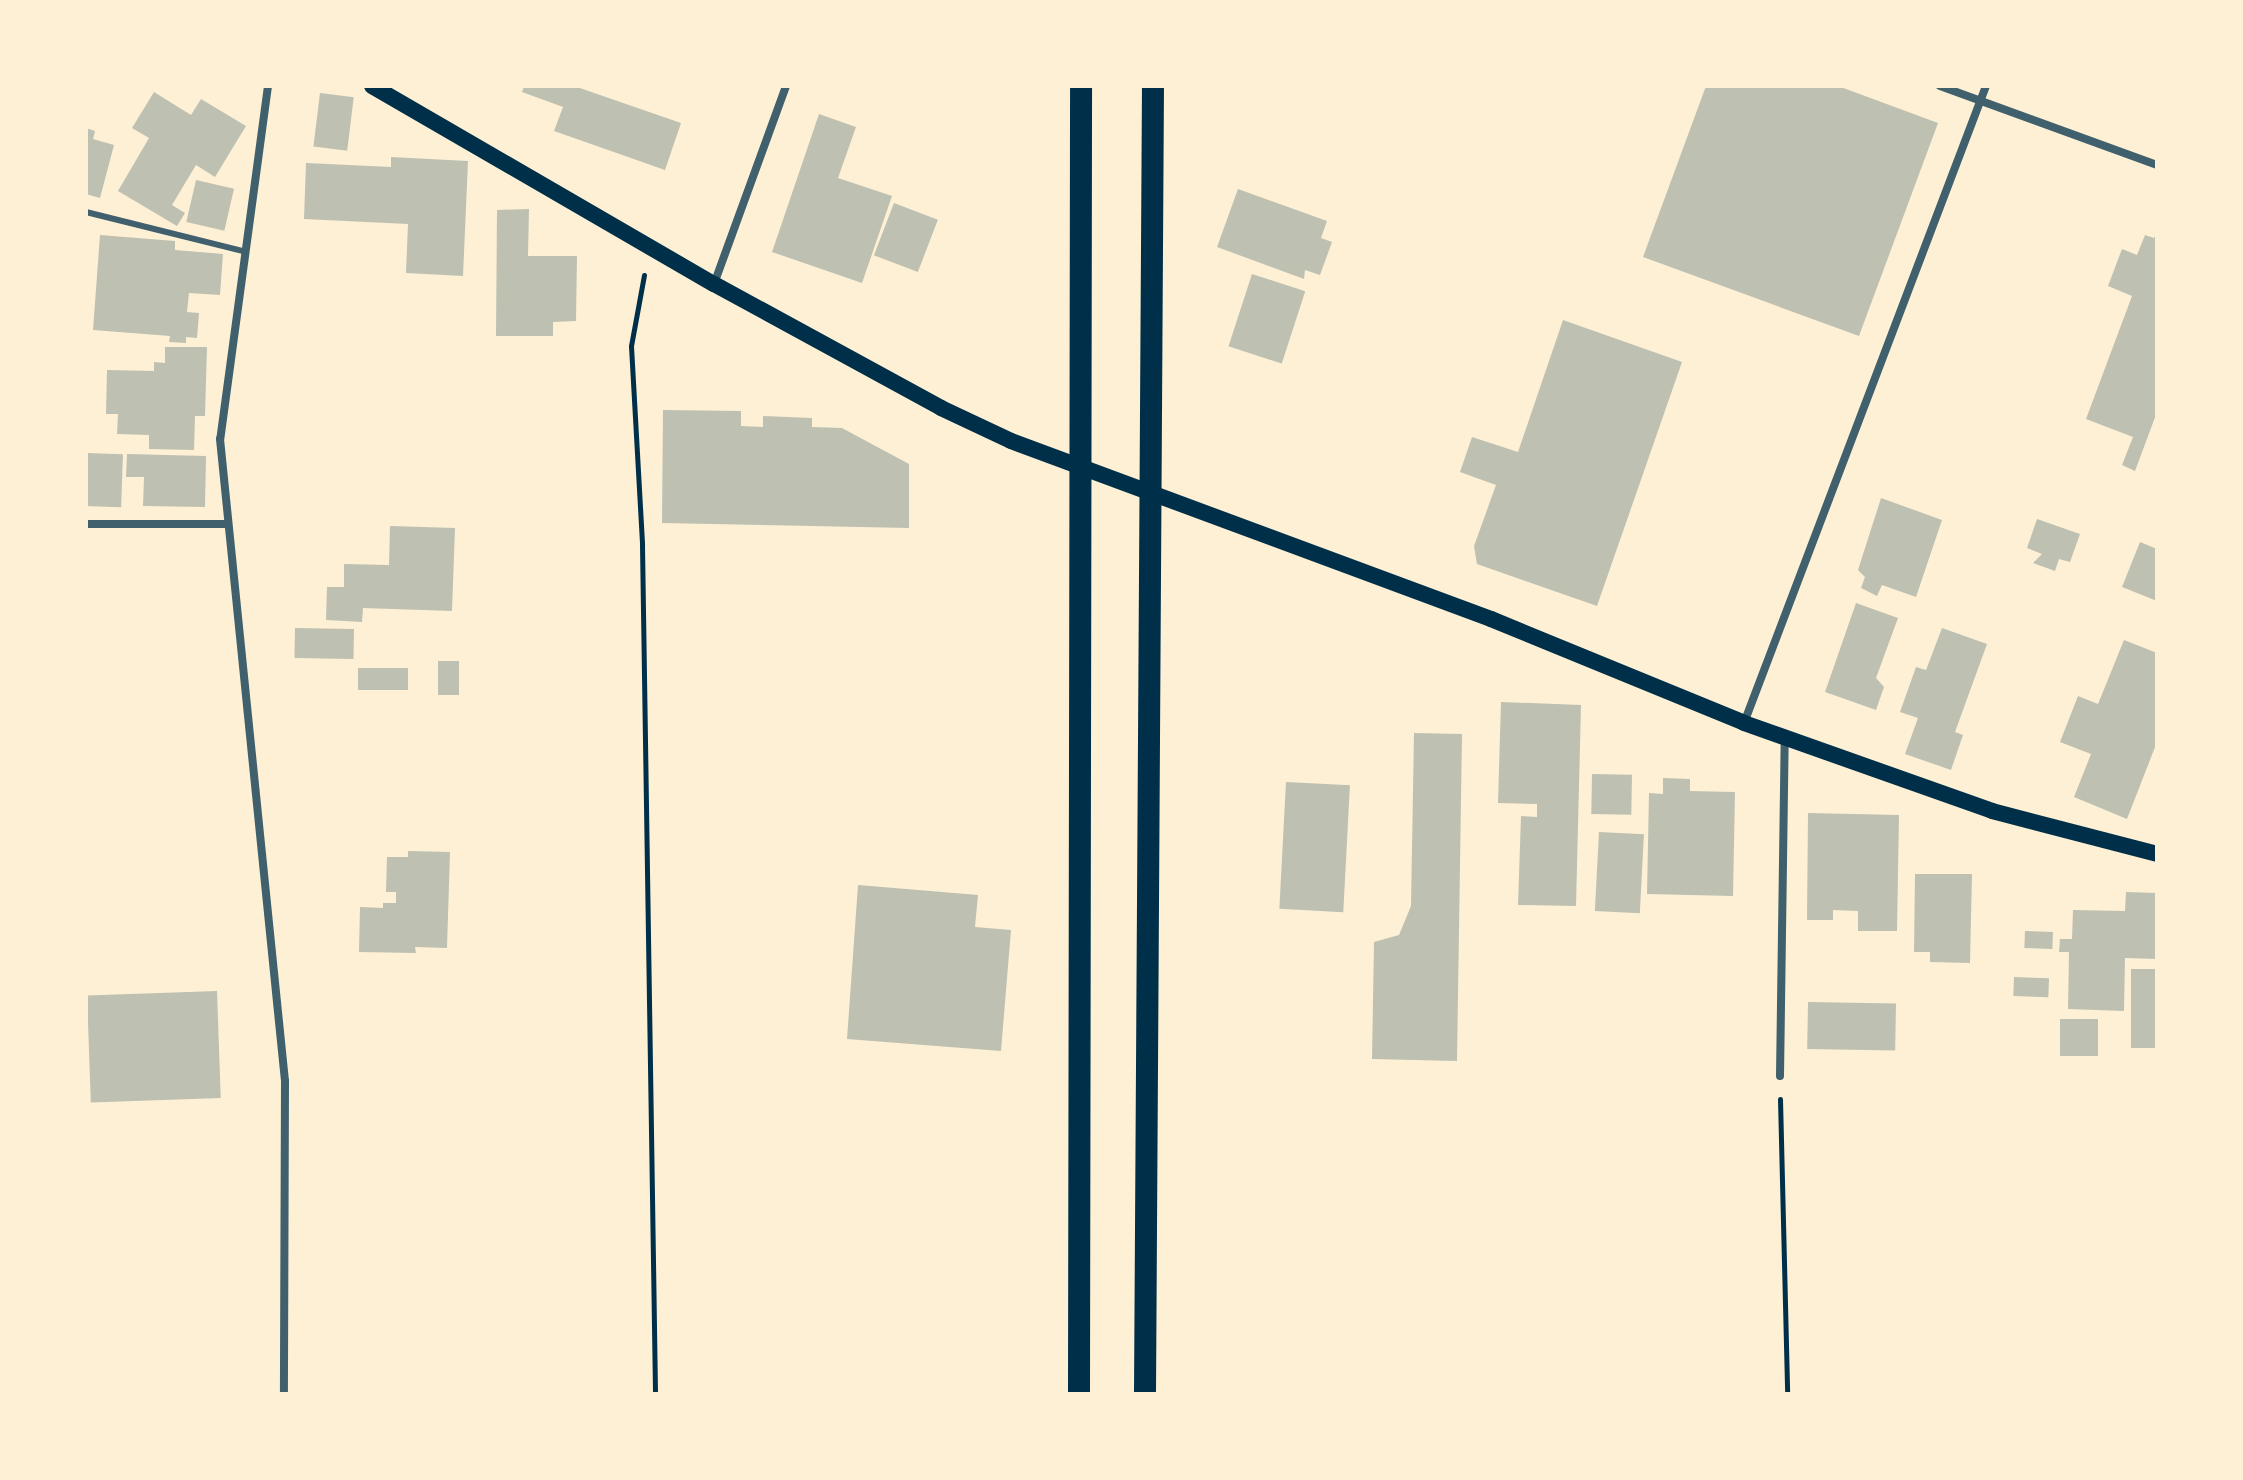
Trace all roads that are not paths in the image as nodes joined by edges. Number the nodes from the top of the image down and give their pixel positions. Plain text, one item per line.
1 (268, 86) edge
2 (372, 86) edge
3 (786, 86) edge
4 (1081, 86) edge
5 (1153, 86) edge
6 (1940, 86) edge
7 (1986, 86) edge
8 (1980, 102) junction
9 (2157, 165) edge
10 (86, 212) edge
11 (243, 251) junction
12 (714, 284) junction
13 (1078, 468) junction
14 (1150, 493) junction
15 (86, 524) edge
16 (226, 524) junction
17 (1744, 723) junction
18 (1785, 738) junction
19 (2157, 854) edge
20 (1780, 1076) road end
21 (284, 1394) edge
22 (1079, 1394) edge
23 (1145, 1394) edge

1 - 11 street
2 - 12 main road
3 - 12 street
4 - 13 highway
5 - 14 highway
6 - 8 street
7 - 8 street
8 - 9 street
8 - 17 street
10 - 11 lane
11 - 16 street
12 - 13 main road
13 - 14 main road
13 - 22 highway
14 - 17 main road
14 - 23 highway
15 - 16 street
16 - 21 street
17 - 18 main road
18 - 19 main road
18 - 20 street

